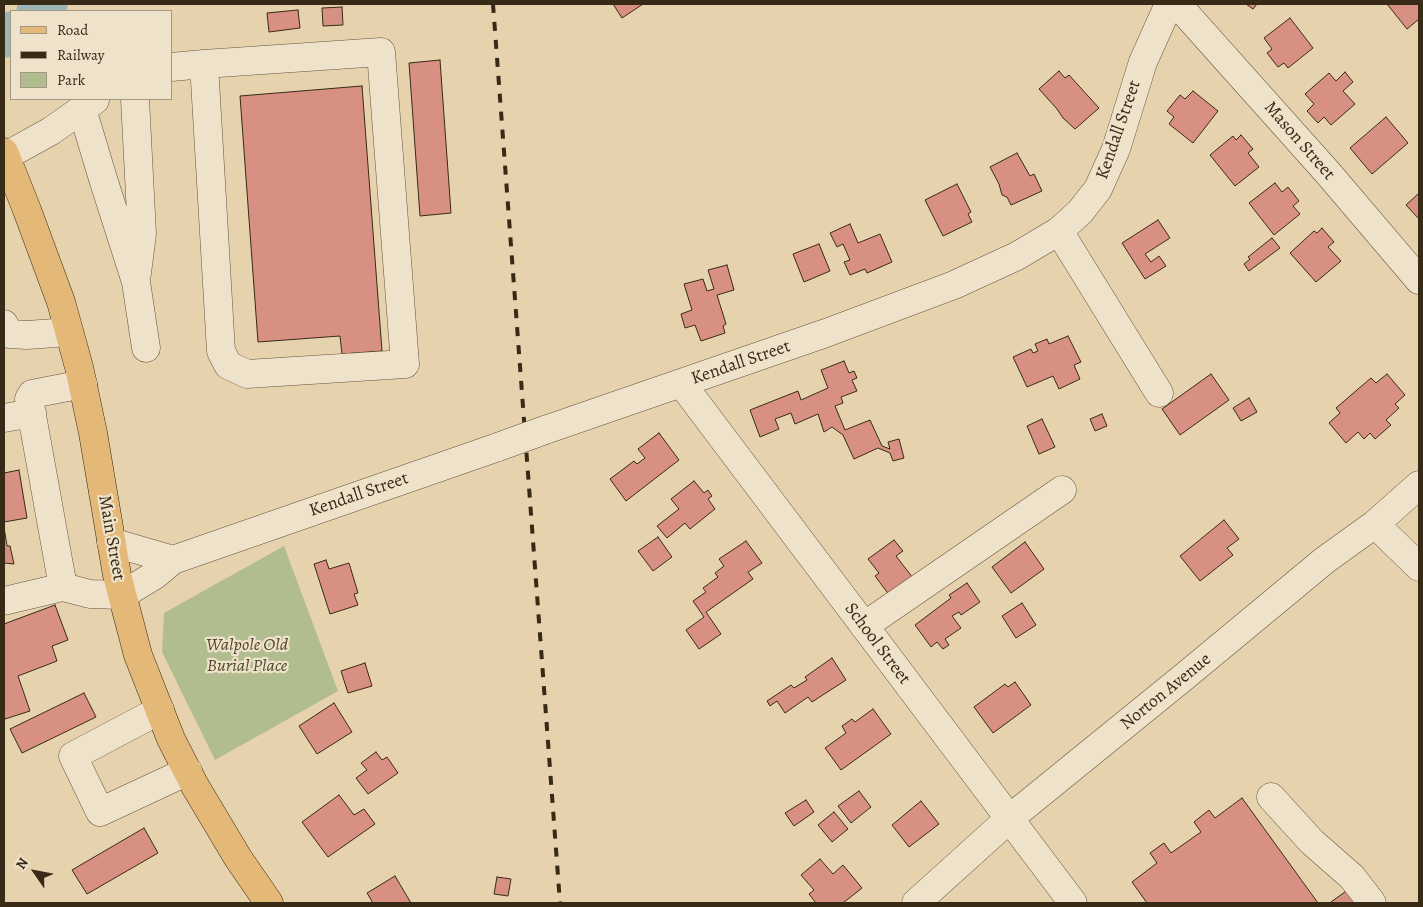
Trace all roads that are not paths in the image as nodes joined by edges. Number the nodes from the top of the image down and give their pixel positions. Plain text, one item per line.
1 (1169, 4) edge
2 (1178, 4) edge
3 (204, 64) junction
4 (172, 67) edge
5 (135, 100) edge
6 (89, 104) edge
7 (4, 155) edge
8 (1059, 231) junction
9 (1419, 280) edge
10 (136, 282) junction
11 (4, 324) edge
12 (69, 332) junction
13 (146, 348) dead end
14 (83, 384) junction
15 (682, 384) junction
16 (1159, 393) dead end
17 (32, 413) junction
18 (4, 418) edge
19 (1419, 485) edge
20 (1062, 490) dead end
21 (1375, 524) junction
22 (111, 542) junction
23 (173, 560) junction
24 (1419, 567) edge
25 (63, 587) junction
26 (122, 595) junction
27 (4, 600) edge
28 (864, 626) junction
29 (160, 710) junction
30 (188, 771) junction
31 (1271, 797) dead end
32 (1009, 819) junction
33 (269, 903) edge
34 (916, 903) edge
35 (1073, 903) edge
36 (1372, 903) edge

1 - 8 street, Kendall Street
2 - 9 street, Mason Street
3 - 3 street
3 - 4 street
5 - 10 street
6 - 7 street
6 - 10 street
7 - 12 main road, Main Street
8 - 15 street, Kendall Street
8 - 16 street
10 - 13 street
11 - 12 street
12 - 14 main road, Main Street
14 - 17 street
14 - 22 main road, Main Street
15 - 23 street, Kendall Street, bridge
15 - 28 street, School Street
17 - 18 street
17 - 25 street
19 - 21 street, Norton Avenue
20 - 28 street
21 - 24 street
21 - 32 street, Norton Avenue
22 - 23 street
22 - 26 main road, Main Street
23 - 26 street, Kendall Street
25 - 26 street
25 - 27 street
26 - 29 main road, Main Street
28 - 32 street, School Street
29 - 30 main road, Main Street
29 - 30 street
30 - 33 main road, Main Street
31 - 36 street
32 - 34 street, Norton Avenue
32 - 35 street, School Street

